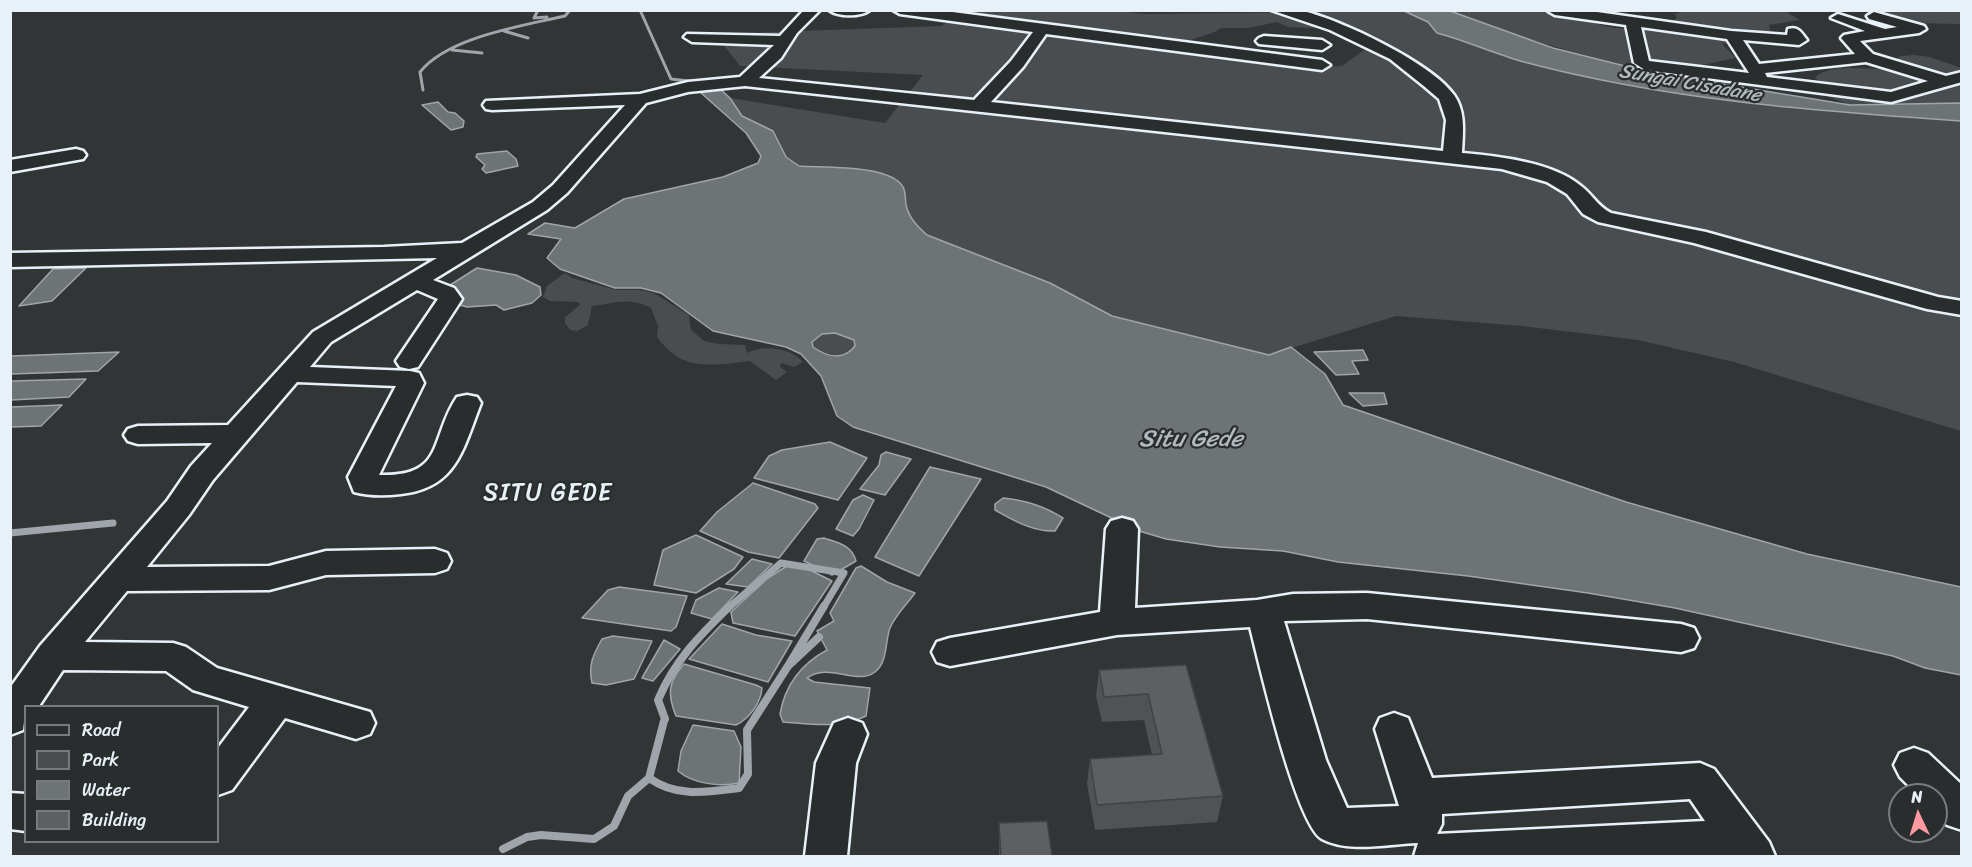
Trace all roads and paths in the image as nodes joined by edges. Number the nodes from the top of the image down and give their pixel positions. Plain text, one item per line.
1 (813, 10) edge
2 (836, 10) edge
3 (863, 10) edge
4 (900, 10) edge
5 (1278, 10) edge
6 (1550, 10) edge
7 (1604, 10) edge
8 (1653, 10) edge
9 (1555, 11) edge
10 (1874, 16) dead end
11 (1720, 18) dead end
12 (1838, 18) dead end
13 (1930, 18) dead end
14 (1636, 21) junction
15 (1682, 28) junction
16 (1042, 29) junction
17 (1890, 34) junction
18 (1730, 35) junction
19 (784, 41) junction
20 (1160, 44) junction
21 (1322, 45) dead end
22 (706, 53) dead end
23 (1918, 56) dead end
24 (1867, 57) junction
25 (1822, 63) junction
26 (1322, 65) dead end
27 (1955, 73) edge
28 (1699, 74) junction
29 (1868, 74) dead end
30 (1756, 75) junction
31 (745, 81) junction
32 (1916, 92) junction
33 (640, 99) junction
34 (492, 105) dead end
35 (977, 107) junction
36 (76, 155) dead end
37 (1452, 158) junction
38 (10, 166) edge
39 (464, 250) junction
40 (10, 260) edge
41 (415, 281) junction
42 (1962, 308) edge
43 (409, 361) dead end
44 (289, 374) junction
45 (467, 403) dead end
46 (233, 434) junction
47 (138, 435) dead end
48 (1122, 529) dead end
49 (435, 561) dead end
50 (117, 579) junction
51 (1264, 613) junction
52 (1117, 622) junction
53 (1681, 638) dead end
54 (950, 652) dead end
55 (53, 656) junction
56 (278, 700) junction
57 (10, 719) edge
58 (356, 723) dead end
59 (1394, 729) dead end
60 (848, 734) dead end
61 (1914, 765) dead end
62 (219, 777) edge
63 (1962, 812) edge
64 (1428, 833) edge
65 (1747, 848) edge
66 (825, 856) edge

1 - 19 street
2 - 3 street
4 - 16 street
5 - 37 street
6 - 9 street
7 - 14 street
8 - 14 street
9 - 14 street
10 - 17 street
11 - 14 street
12 - 17 street
13 - 17 street
14 - 15 street
14 - 28 street
15 - 18 street
15 - 28 street
16 - 20 street
16 - 35 street
17 - 23 street
17 - 24 street
18 - 25 street
18 - 30 street
19 - 22 street
19 - 31 street
20 - 21 street
20 - 26 street
24 - 25 street
24 - 27 street
25 - 30 street
27 - 32 street
28 - 30 street
29 - 32 street
30 - 32 street
31 - 33 street
31 - 35 street
33 - 34 street
33 - 39 street
35 - 37 street
36 - 38 street
37 - 42 street
39 - 40 street
39 - 41 street
41 - 43 street
41 - 44 street
44 - 45 street
44 - 46 street
46 - 47 street
46 - 50 street
48 - 52 street
49 - 50 street
50 - 55 street
51 - 52 street
51 - 53 street
51 - 64 street
52 - 54 street
55 - 56 street
55 - 57 street
56 - 58 street
56 - 62 street
59 - 64 street
60 - 66 street
61 - 63 street
64 - 65 street
64 - 65 street

